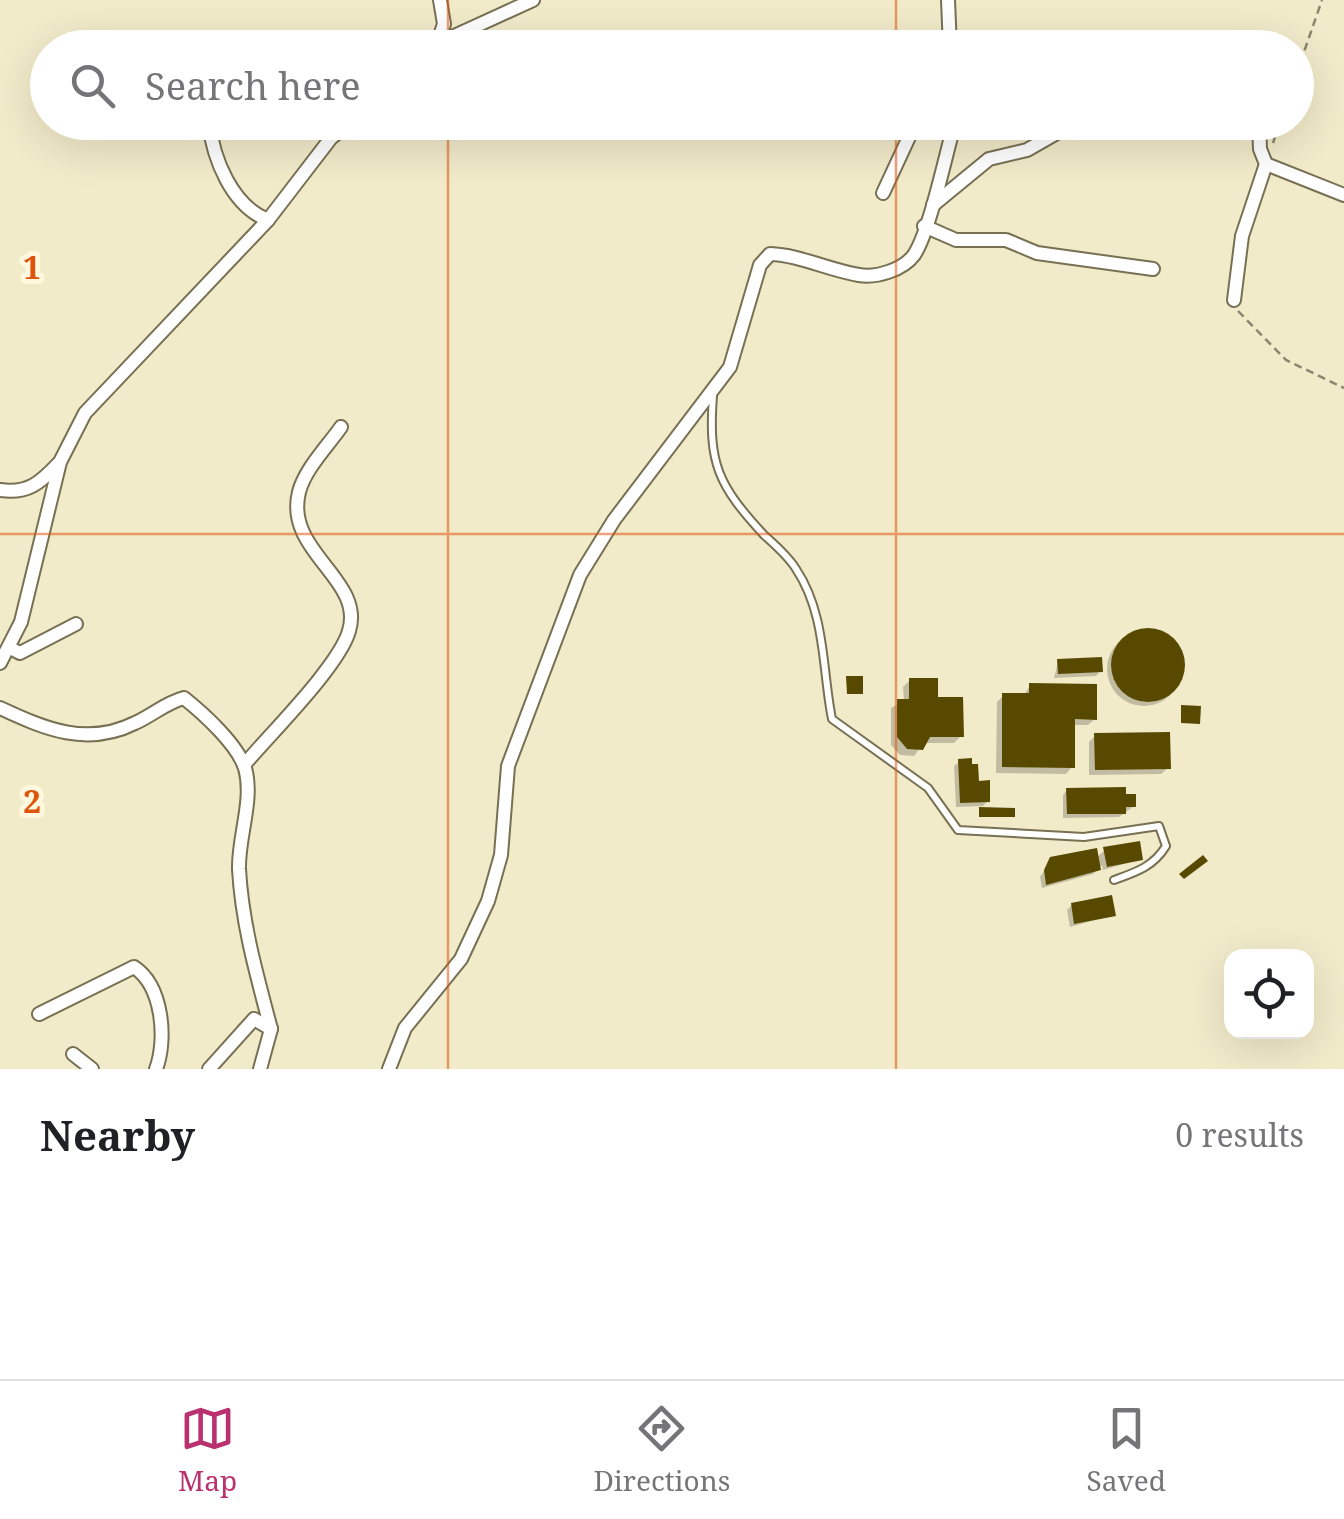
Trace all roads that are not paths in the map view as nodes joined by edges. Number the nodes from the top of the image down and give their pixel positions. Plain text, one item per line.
1 (440, 0) edge
2 (533, 0) edge
3 (948, 0) edge
4 (442, 30) edge
5 (469, 30) edge
6 (949, 30) edge
7 (215, 140) edge
8 (329, 140) edge
9 (908, 140) edge
10 (950, 140) edge
11 (1044, 140) edge
12 (1260, 140) edge
13 (1266, 164) junction
14 (883, 193) dead end
15 (1344, 195) edge
16 (931, 206) junction
17 (268, 220) junction
18 (924, 226) junction
19 (1153, 269) dead end
20 (1234, 300) road end
21 (714, 390) junction
22 (341, 427) dead end
23 (60, 462) junction
24 (0, 490) edge
25 (76, 624) dead end
26 (10, 648) junction
27 (0, 663) edge
28 (0, 708) edge
29 (244, 765) junction
30 (1114, 880) dead end
31 (39, 1014) dead end
32 (271, 1029) junction
33 (73, 1054) dead end
34 (92, 1069) edge
35 (156, 1069) edge
36 (209, 1069) edge
37 (260, 1069) edge
38 (389, 1069) edge

1 - 4 street
2 - 5 street
3 - 6 street
7 - 17 street
8 - 17 street
9 - 14 street
10 - 16 street
11 - 16 street
12 - 13 street
13 - 15 street
13 - 20 street
16 - 18 street
17 - 23 street
18 - 19 street
18 - 21 street
21 - 30 lane
21 - 38 street
22 - 29 street
23 - 24 street
23 - 26 street
25 - 26 street
26 - 27 street
28 - 29 street
29 - 32 street
31 - 35 street
32 - 36 street
32 - 37 street
33 - 34 street

